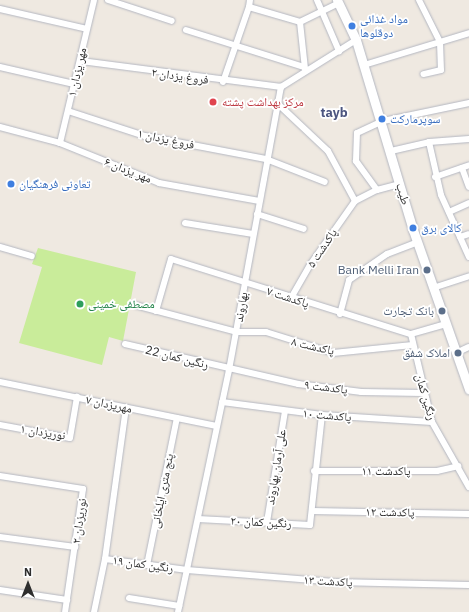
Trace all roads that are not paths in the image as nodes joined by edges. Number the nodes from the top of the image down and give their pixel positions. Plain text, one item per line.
1 (94, 0) edge
2 (108, 0) edge
3 (317, 0) edge
4 (418, 0) edge
5 (338, 2) edge
6 (250, 3) edge
7 (0, 9) edge
8 (322, 11) junction
9 (172, 21) dead end
10 (300, 22) junction
11 (87, 29) junction
12 (186, 30) dead end
13 (469, 33) edge
14 (356, 40) junction
15 (440, 42) junction
16 (235, 47) junction
17 (339, 51) junction
18 (81, 61) junction
19 (364, 65) junction
20 (0, 68) edge
21 (305, 70) junction
22 (423, 74) dead end
23 (223, 82) junction
24 (74, 84) junction
25 (280, 87) junction
26 (277, 103) junction
27 (469, 103) edge
28 (68, 111) junction
29 (383, 121) junction
30 (0, 127) edge
31 (469, 139) edge
32 (429, 142) junction
33 (60, 143) junction
34 (391, 151) junction
35 (266, 158) junction
36 (469, 165) edge
37 (462, 168) junction
38 (435, 177) junction
39 (324, 182) dead end
40 (400, 184) junction
41 (469, 187) edge
42 (377, 190) junction
43 (259, 201) junction
44 (355, 201) junction
45 (469, 203) edge
46 (449, 212) junction
47 (257, 214) junction
48 (185, 223) dead end
49 (304, 229) dead end
50 (254, 234) junction
51 (469, 234) edge
52 (460, 237) junction
53 (418, 242) junction
54 (0, 247) edge
55 (32, 256) dead end
56 (469, 257) edge
57 (469, 276) edge
58 (245, 283) junction
59 (433, 288) junction
60 (292, 298) junction
61 (135, 304) dead end
62 (156, 311) junction
63 (340, 314) junction
64 (446, 324) junction
65 (237, 332) junction
66 (411, 334) junction
67 (125, 344) dead end
68 (413, 345) junction
69 (469, 347) edge
70 (456, 353) junction
71 (229, 370) junction
72 (0, 382) edge
73 (469, 389) edge
74 (424, 393) junction
75 (77, 397) junction
76 (222, 402) junction
77 (126, 407) junction
78 (286, 411) junction
79 (322, 415) junction
80 (176, 418) junction
81 (432, 422) junction
82 (0, 425) edge
83 (217, 426) junction
84 (458, 466) junction
85 (314, 471) junction
86 (0, 476) edge
87 (469, 487) edge
88 (312, 511) junction
89 (469, 514) edge
90 (198, 518) junction
91 (267, 522) junction
92 (0, 538) edge
93 (75, 547) junction
94 (105, 558) junction
95 (147, 564) junction
96 (187, 570) junction
97 (469, 585) edge
98 (0, 590) edge
99 (129, 598) dead end
100 (67, 600) junction
101 (178, 609) edge
102 (65, 612) edge
103 (94, 612) edge

1 - 11 street, مهر یزدان ۱
2 - 9 street
3 - 8 street
4 - 15 street
5 - 8 street
5 - 14 main road, طیب
6 - 10 street
6 - 16 street
7 - 11 street
8 - 10 street
8 - 17 street
10 - 21 street
11 - 18 street, مهر یزدان ۱
12 - 16 street
13 - 15 street
14 - 17 street
14 - 19 main road, طیب
15 - 19 street
15 - 22 street
16 - 21 street
16 - 23 street
17 - 21 street
18 - 23 street, فروغ یزدان ۲
18 - 24 street, مهر یزدان ۱
19 - 29 main road, طیب
20 - 24 street
21 - 25 street
23 - 25 street, فروغ یزدان ۲
24 - 28 street, مهر یزدان ۱
25 - 26 street, بهاروند
26 - 35 street, بهاروند
26 - 44 street
27 - 29 street
28 - 33 street, مهر یزدان ۱
28 - 35 street, فروغ یزدان ۱
29 - 34 main road, طیب
29 - 42 street
30 - 33 street, مهر یزدان ۶
31 - 32 street
32 - 34 street
32 - 38 street
33 - 43 street, مهر یزدان ۶
34 - 40 main road, طیب
35 - 39 street, فروغ یزدان ۱
35 - 43 street, بهاروند
36 - 37 street
37 - 38 street
37 - 41 street
38 - 46 street
40 - 42 street
40 - 53 main road, طیب
42 - 44 street
43 - 47 street, بهاروند
44 - 60 street, پاکدشت ۵
45 - 46 street
46 - 52 street
47 - 49 street
47 - 50 street, بهاروند
48 - 50 street
50 - 58 street, بهاروند
51 - 52 street
52 - 56 street
53 - 59 main road, طیب
53 - 63 street
54 - 55 street
57 - 59 street
58 - 60 street, پاکدشت ۷
58 - 62 street, پاکدشت ۷
58 - 65 street, بهاروند
59 - 64 main road, طیب
60 - 63 street, پاکدشت ۷
61 - 62 street, پاکدشت ۸
62 - 65 street, پاکدشت ۸
63 - 66 street, پاکدشت ۷
64 - 66 street
64 - 70 main road, طیب
65 - 68 street, پاکدشت ۸
65 - 71 street, بهاروند
66 - 68 street, رنگین کمان
67 - 71 street, رنگین کمان 22
68 - 74 street, رنگین کمان
69 - 70 street
70 - 73 main road, طیب
71 - 74 street, پاکدشت ۹
71 - 76 street, بهاروند
72 - 75 street, مهریزدان ۷
74 - 81 street, رنگین کمان
75 - 77 street, مهریزدان ۷
75 - 82 street, نوریزدان ۱
76 - 78 street, پاکدشت ۱۰
76 - 83 street, بهاروند
77 - 80 street, مهریزدان ۷
77 - 94 street
78 - 79 street, پاکدشت ۱۰
78 - 91 street, علی آرمان بهاروند
79 - 81 street, پاکدشت ۱۰
79 - 85 street
80 - 83 street, مهریزدان ۷
80 - 95 street, پنج متری ایلخانی
81 - 84 street, رنگین کمان
83 - 90 street, بهاروند
84 - 85 street, پاکدشت ۱۱
84 - 87 street, رنگین کمان
85 - 88 street
86 - 93 street, نوریزدان ۲
88 - 89 street, پاکدشت ۱۲
88 - 91 street, رنگین کمان ۲۰
90 - 91 street, رنگین کمان ۲۰
90 - 96 street, بهاروند
92 - 93 street
93 - 100 street, نوریزدان ۲
94 - 95 street, رنگین کمان ۱۹
94 - 103 street, رنگین کمان ۱۹
95 - 96 street, رنگین کمان ۱۹
96 - 97 street, پاکدشت ۱۳
96 - 101 street, بهاروند
98 - 100 street
99 - 101 street
100 - 102 street, نوریزدان ۲

